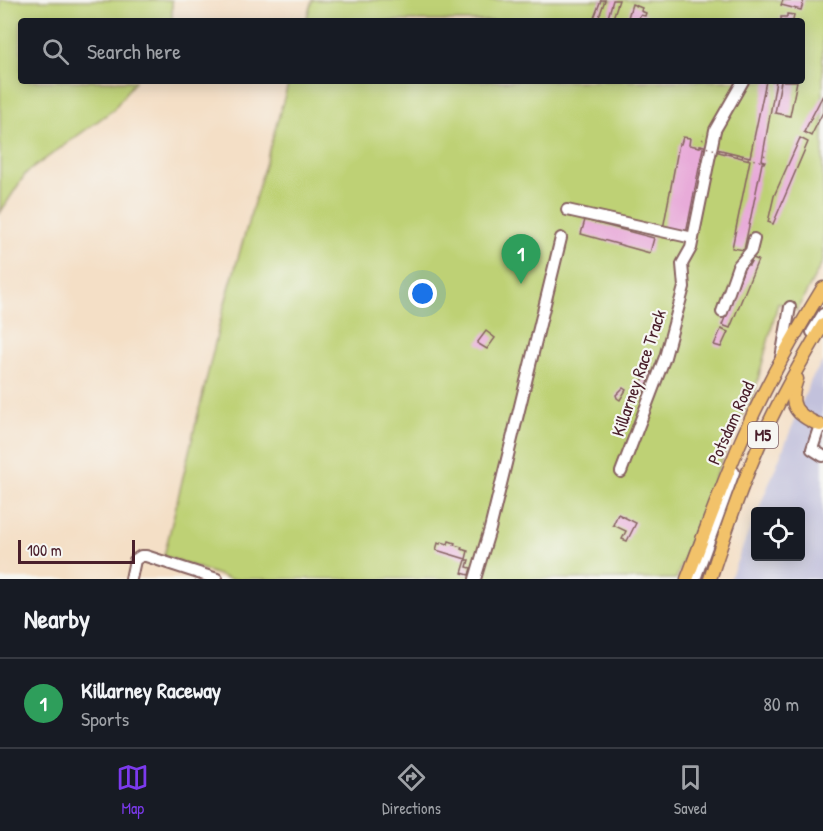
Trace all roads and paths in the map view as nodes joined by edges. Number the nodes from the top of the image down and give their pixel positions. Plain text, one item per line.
1 (741, 84) edge
2 (704, 134) dead end
3 (766, 150) dead end
4 (567, 210) dead end
5 (561, 238) dead end
6 (693, 238) junction
7 (754, 239) dead end
8 (823, 288) edge
9 (823, 298) edge
10 (790, 307) dead end
11 (722, 312) dead end
12 (823, 314) edge
13 (823, 325) edge
14 (808, 350) junction
15 (781, 358) junction
16 (822, 426) edge
17 (823, 456) edge
18 (621, 472) dead end
19 (131, 579) edge
20 (217, 579) edge
21 (475, 579) edge
22 (687, 579) edge
23 (696, 579) edge
24 (703, 579) edge
25 (710, 579) edge

1 - 6 street, Killarney Race Track
2 - 3 path, bridge
4 - 6 street
5 - 21 street
6 - 18 street, Killarney Race Track
7 - 11 street
8 - 15 main road, Potsdam Road / M5
9 - 23 street
10 - 15 street
12 - 24 street
13 - 14 main road, Potsdam Road / M5
14 - 16 main road
14 - 25 main road, Potsdam Road / M5
15 - 22 main road, Potsdam Road / M5
16 - 17 street
19 - 20 street

